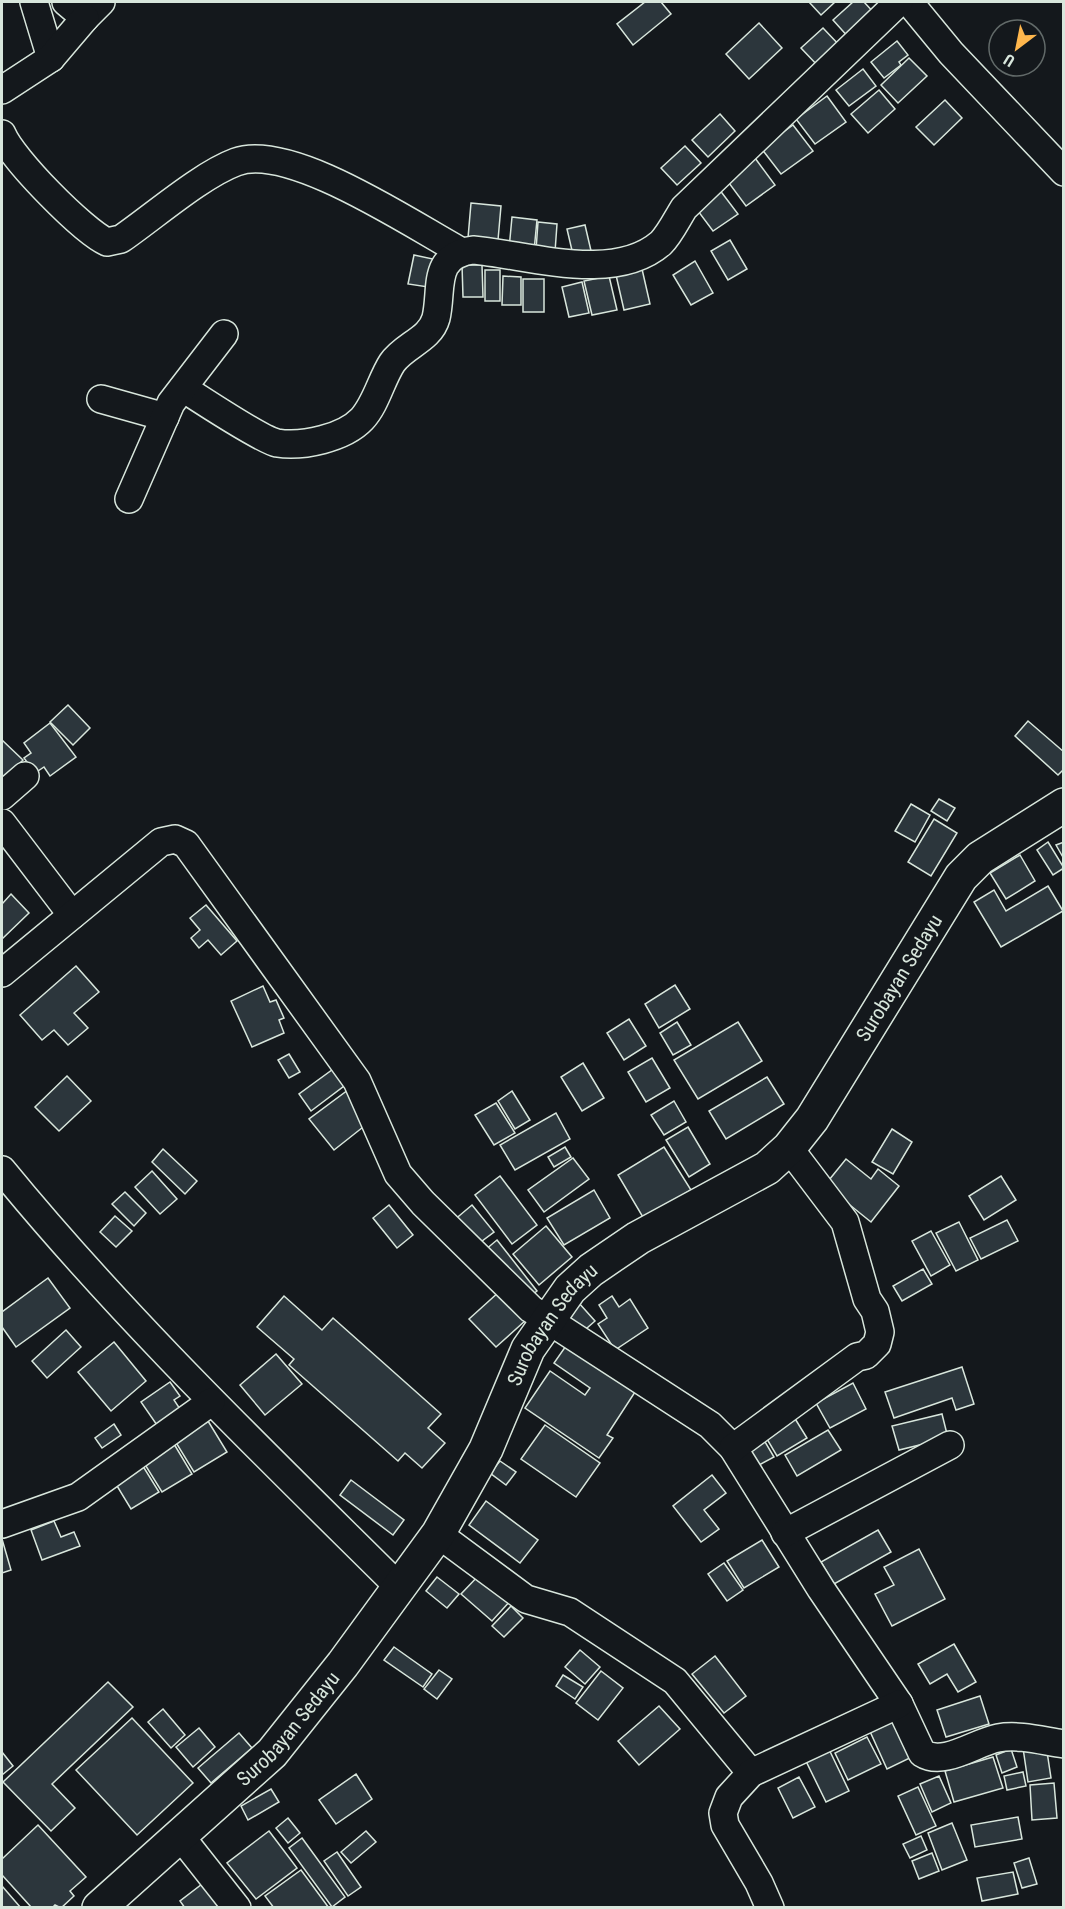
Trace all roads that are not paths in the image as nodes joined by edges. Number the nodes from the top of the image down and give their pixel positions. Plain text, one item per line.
1 (34, 2) edge
2 (899, 2) edge
3 (909, 2) edge
4 (84, 7) edge
5 (51, 58) junction
6 (2, 90) edge
7 (2, 134) edge
8 (1064, 172) edge
9 (462, 252) junction
10 (224, 334) dead end
11 (183, 388) junction
12 (101, 399) dead end
13 (165, 417) junction
14 (129, 499) dead end
15 (25, 776) dead end
16 (2, 796) edge
17 (1064, 805) edge
18 (2, 823) edge
19 (72, 915) junction
20 (2, 973) edge
21 (789, 1148) junction
22 (2, 1170) edge
23 (546, 1321) junction
24 (211, 1402) junction
25 (950, 1444) dead end
26 (733, 1448) junction
27 (2, 1524) edge
28 (785, 1533) junction
29 (438, 1534) junction
30 (400, 1588) junction
31 (898, 1704) junction
32 (1064, 1744) edge
33 (751, 1773) junction
34 (181, 1837) junction
35 (99, 1908) edge
36 (237, 1908) edge
37 (770, 1908) edge

1 - 5 street
2 - 9 street
3 - 8 street
4 - 5 street
5 - 6 street
7 - 9 street
9 - 11 street
10 - 11 street
11 - 13 street
12 - 13 street
13 - 14 street
15 - 16 street
17 - 21 main road, Surobayan Sedayu
18 - 19 street
19 - 20 street
19 - 23 street
21 - 23 main road, Surobayan Sedayu
21 - 26 street
22 - 24 street
23 - 26 street
23 - 29 main road, Surobayan Sedayu
24 - 27 street
24 - 30 street
25 - 28 street
26 - 28 street
28 - 31 street
29 - 30 main road, Surobayan Sedayu
29 - 33 street
30 - 34 main road, Surobayan Sedayu
31 - 32 street
31 - 33 street
33 - 37 street
34 - 35 main road, Surobayan Sedayu
34 - 36 street

